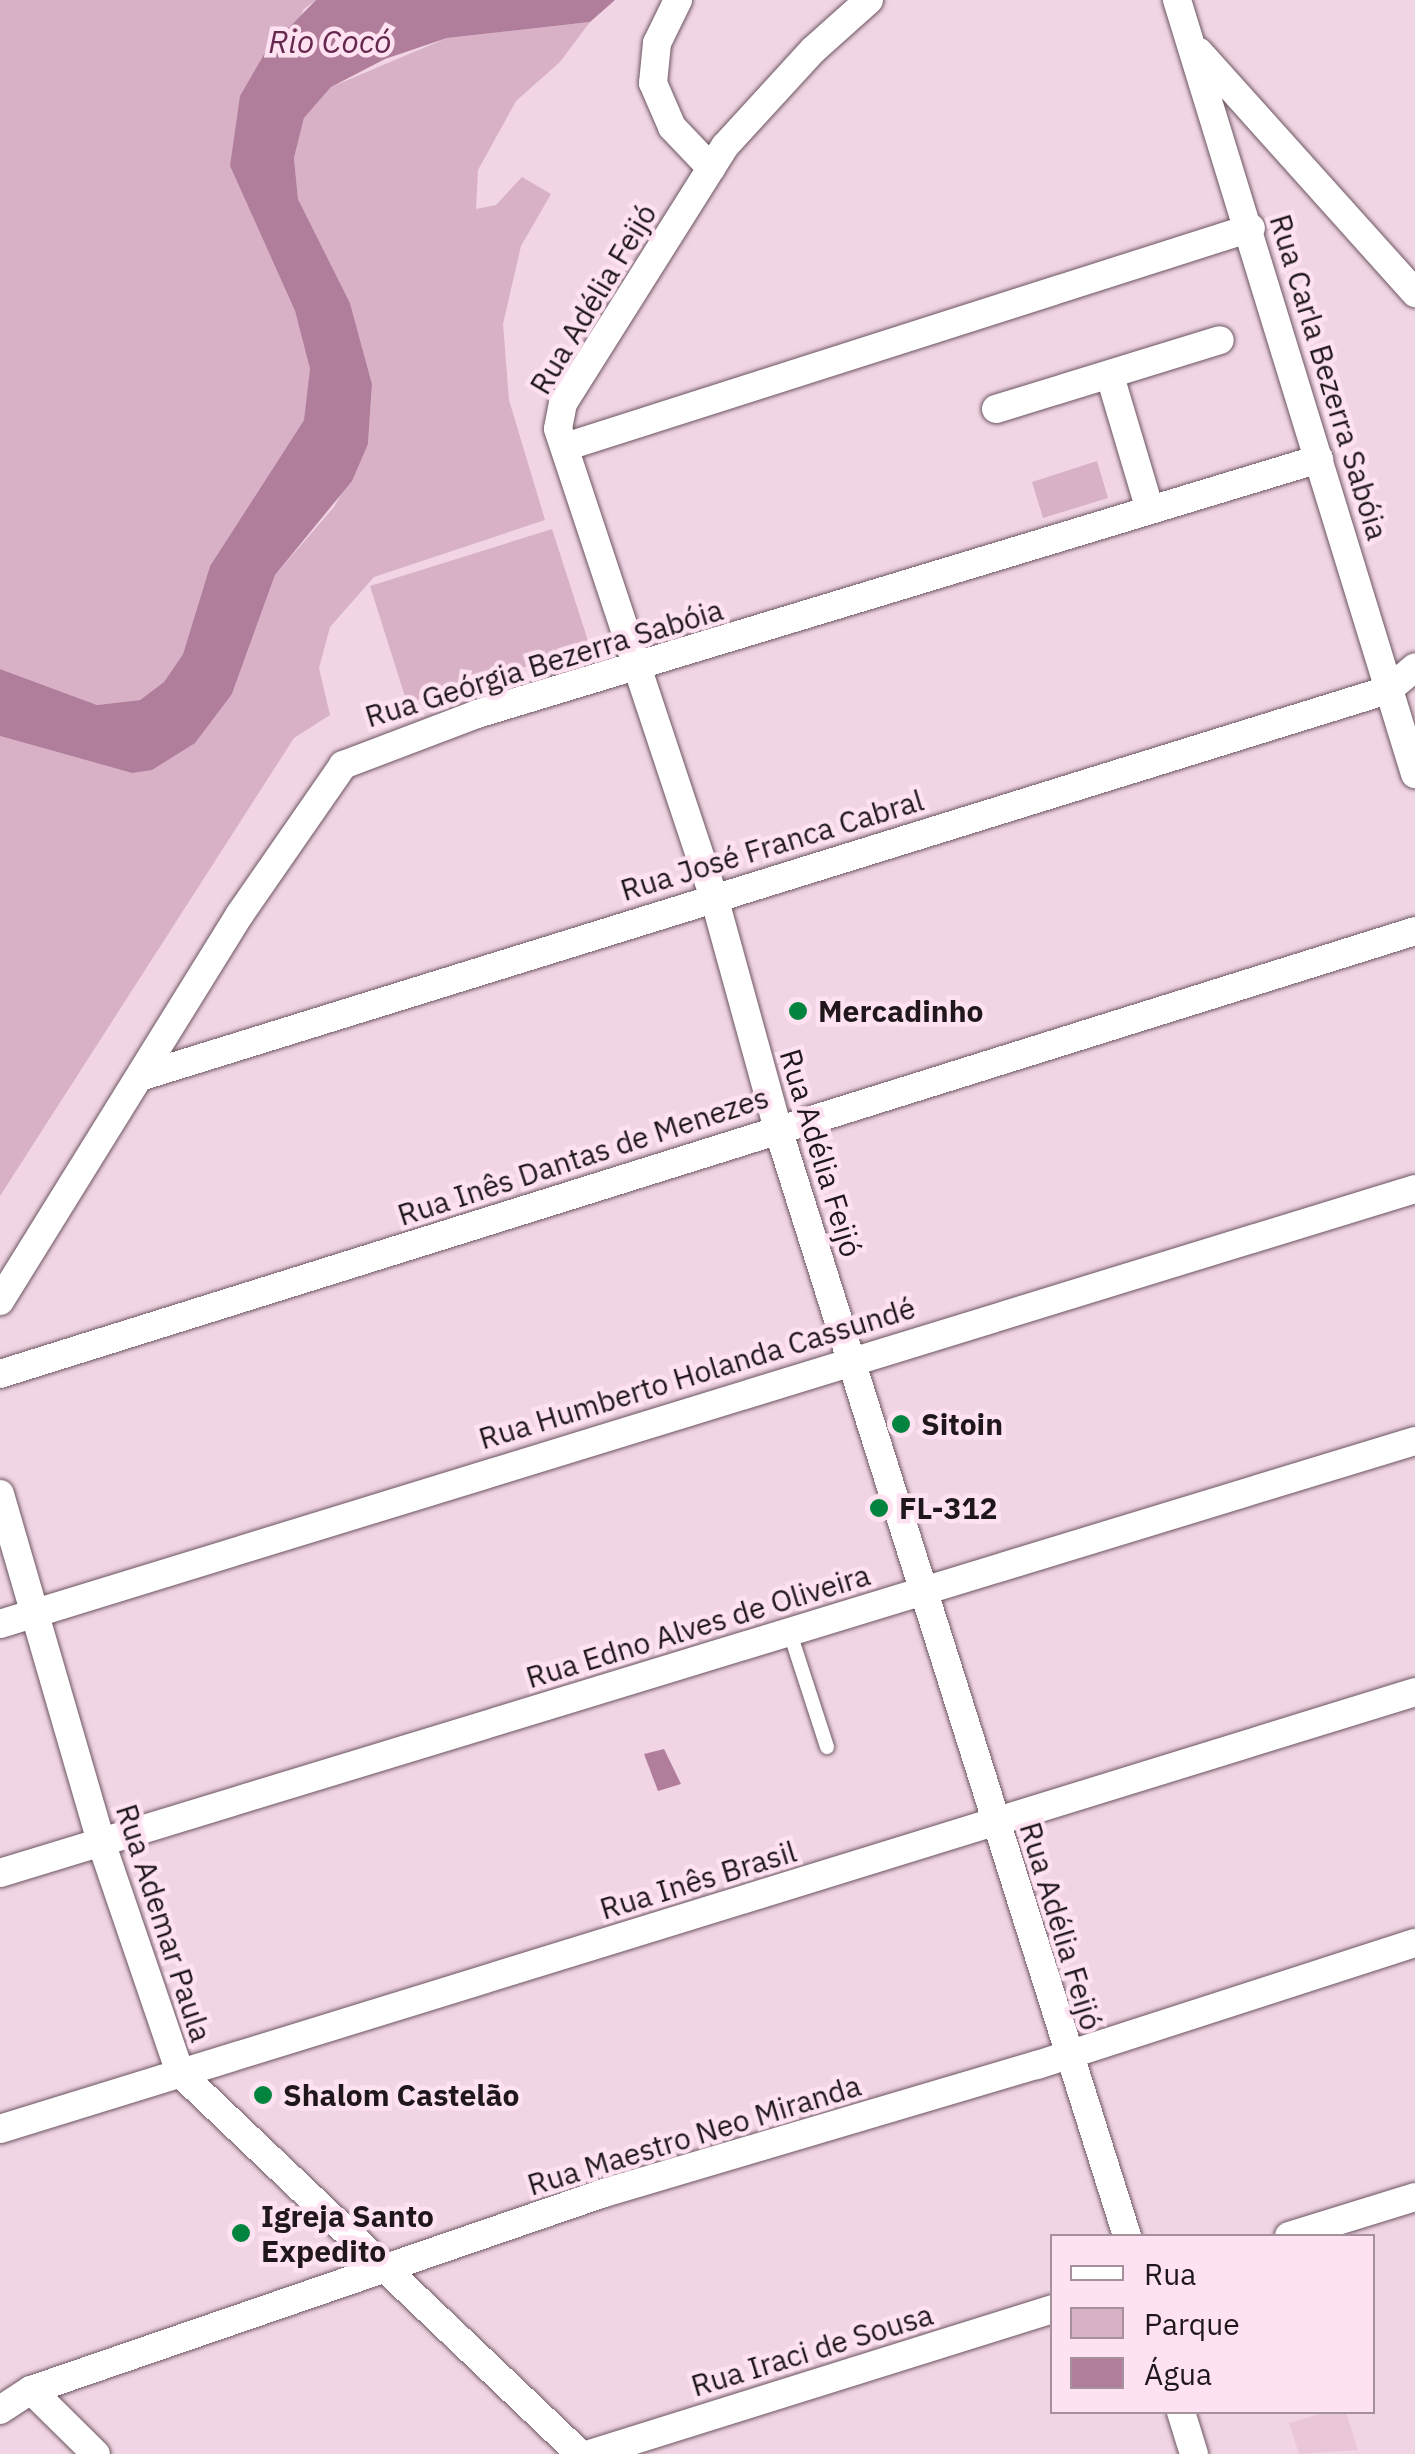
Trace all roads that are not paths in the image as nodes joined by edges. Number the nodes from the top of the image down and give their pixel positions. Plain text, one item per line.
1 (678, 0) edge
2 (869, 0) edge
3 (1177, 0) edge
4 (1192, 43) junction
5 (710, 168) junction
6 (1251, 228) junction
7 (1415, 292) edge
8 (1220, 340) dead end
9 (1110, 376) junction
10 (996, 409) dead end
11 (565, 448) junction
12 (1319, 459) junction
13 (1149, 507) junction
14 (1415, 667) edge
15 (641, 668) junction
16 (1388, 690) junction
17 (1415, 774) edge
18 (714, 896) junction
19 (1415, 930) edge
20 (143, 1076) junction
21 (778, 1128) junction
22 (1415, 1188) edge
23 (0, 1301) edge
24 (850, 1360) junction
25 (0, 1374) edge
26 (1415, 1441) edge
27 (0, 1494) edge
28 (925, 1592) junction
29 (37, 1614) junction
30 (0, 1624) edge
31 (790, 1633) junction
32 (1415, 1692) edge
33 (827, 1747) dead end
34 (996, 1822) junction
35 (101, 1842) junction
36 (0, 1874) edge
37 (1415, 1943) edge
38 (1066, 2056) junction
39 (180, 2073) junction
40 (0, 2129) edge
41 (1415, 2197) edge
42 (1126, 2234) edge
43 (1295, 2234) edge
44 (382, 2268) junction
45 (1050, 2310) edge
46 (31, 2390) junction
47 (0, 2410) edge
48 (1182, 2414) edge
49 (96, 2454) edge
50 (580, 2454) edge
51 (590, 2454) edge
52 (1194, 2454) edge

1 - 5 street
2 - 5 street, Rua Adélia Feijó
3 - 4 street, Rua Carla Bezerra Sabóia
4 - 6 street, Rua Carla Bezerra Sabóia
4 - 7 street
5 - 11 street, Rua Adélia Feijó
6 - 11 street
6 - 12 street, Rua Carla Bezerra Sabóia
8 - 9 street
9 - 10 street
9 - 13 street
11 - 15 street, Rua Adélia Feijó
12 - 13 street, Rua Geórgia Bezerra Sabóia
12 - 16 street, Rua Carla Bezerra Sabóia
13 - 15 street, Rua Geórgia Bezerra Sabóia
14 - 16 street, Rua José Franca Cabral
15 - 18 street, Rua Adélia Feijó
15 - 20 street, Rua Geórgia Bezerra Sabóia
16 - 17 street, Rua Carla Bezerra Sabóia
16 - 18 street, Rua José Franca Cabral
18 - 20 street, Rua José Franca Cabral
18 - 21 street, Rua Adélia Feijó
19 - 21 street, Rua Inês Dantas de Menezes
20 - 23 street, Rua Geórgia Bezerra Sabóia
21 - 24 street, Rua Adélia Feijó
21 - 25 street, Rua Inês Dantas de Menezes
22 - 24 street, Rua Humberto Holanda Cassundé
24 - 28 street, Rua Adélia Feijó
24 - 29 street, Rua Humberto Holanda Cassundé
26 - 28 street, Rua Edno Alves de Oliveira
27 - 29 street, Rua Ademar Paula
28 - 31 street, Rua Edno Alves de Oliveira
28 - 34 street, Rua Adélia Feijó
29 - 30 street, Rua Humberto Holanda Cassundé
29 - 35 street, Rua Ademar Paula
31 - 33 lane
31 - 35 street, Rua Edno Alves de Oliveira
32 - 34 street, Rua Inês Brasil
34 - 38 street, Rua Adélia Feijó
34 - 39 street, Rua Inês Brasil
35 - 36 street, Rua Edno Alves de Oliveira
35 - 39 street, Rua Ademar Paula
37 - 38 street, Rua Maestro Neo Miranda
38 - 42 street, Rua Adélia Feijó
38 - 44 street, Rua Maestro Neo Miranda
39 - 40 street, Rua Inês Brasil
39 - 44 street, Rua Ademar Paula
41 - 43 street
44 - 46 street, Rua Maestro Neo Miranda
44 - 50 street, Rua Ademar Paula
45 - 51 street, Rua Iraci de Sousa
46 - 47 street, Rua Maestro Neo Miranda
46 - 49 street
48 - 52 street

